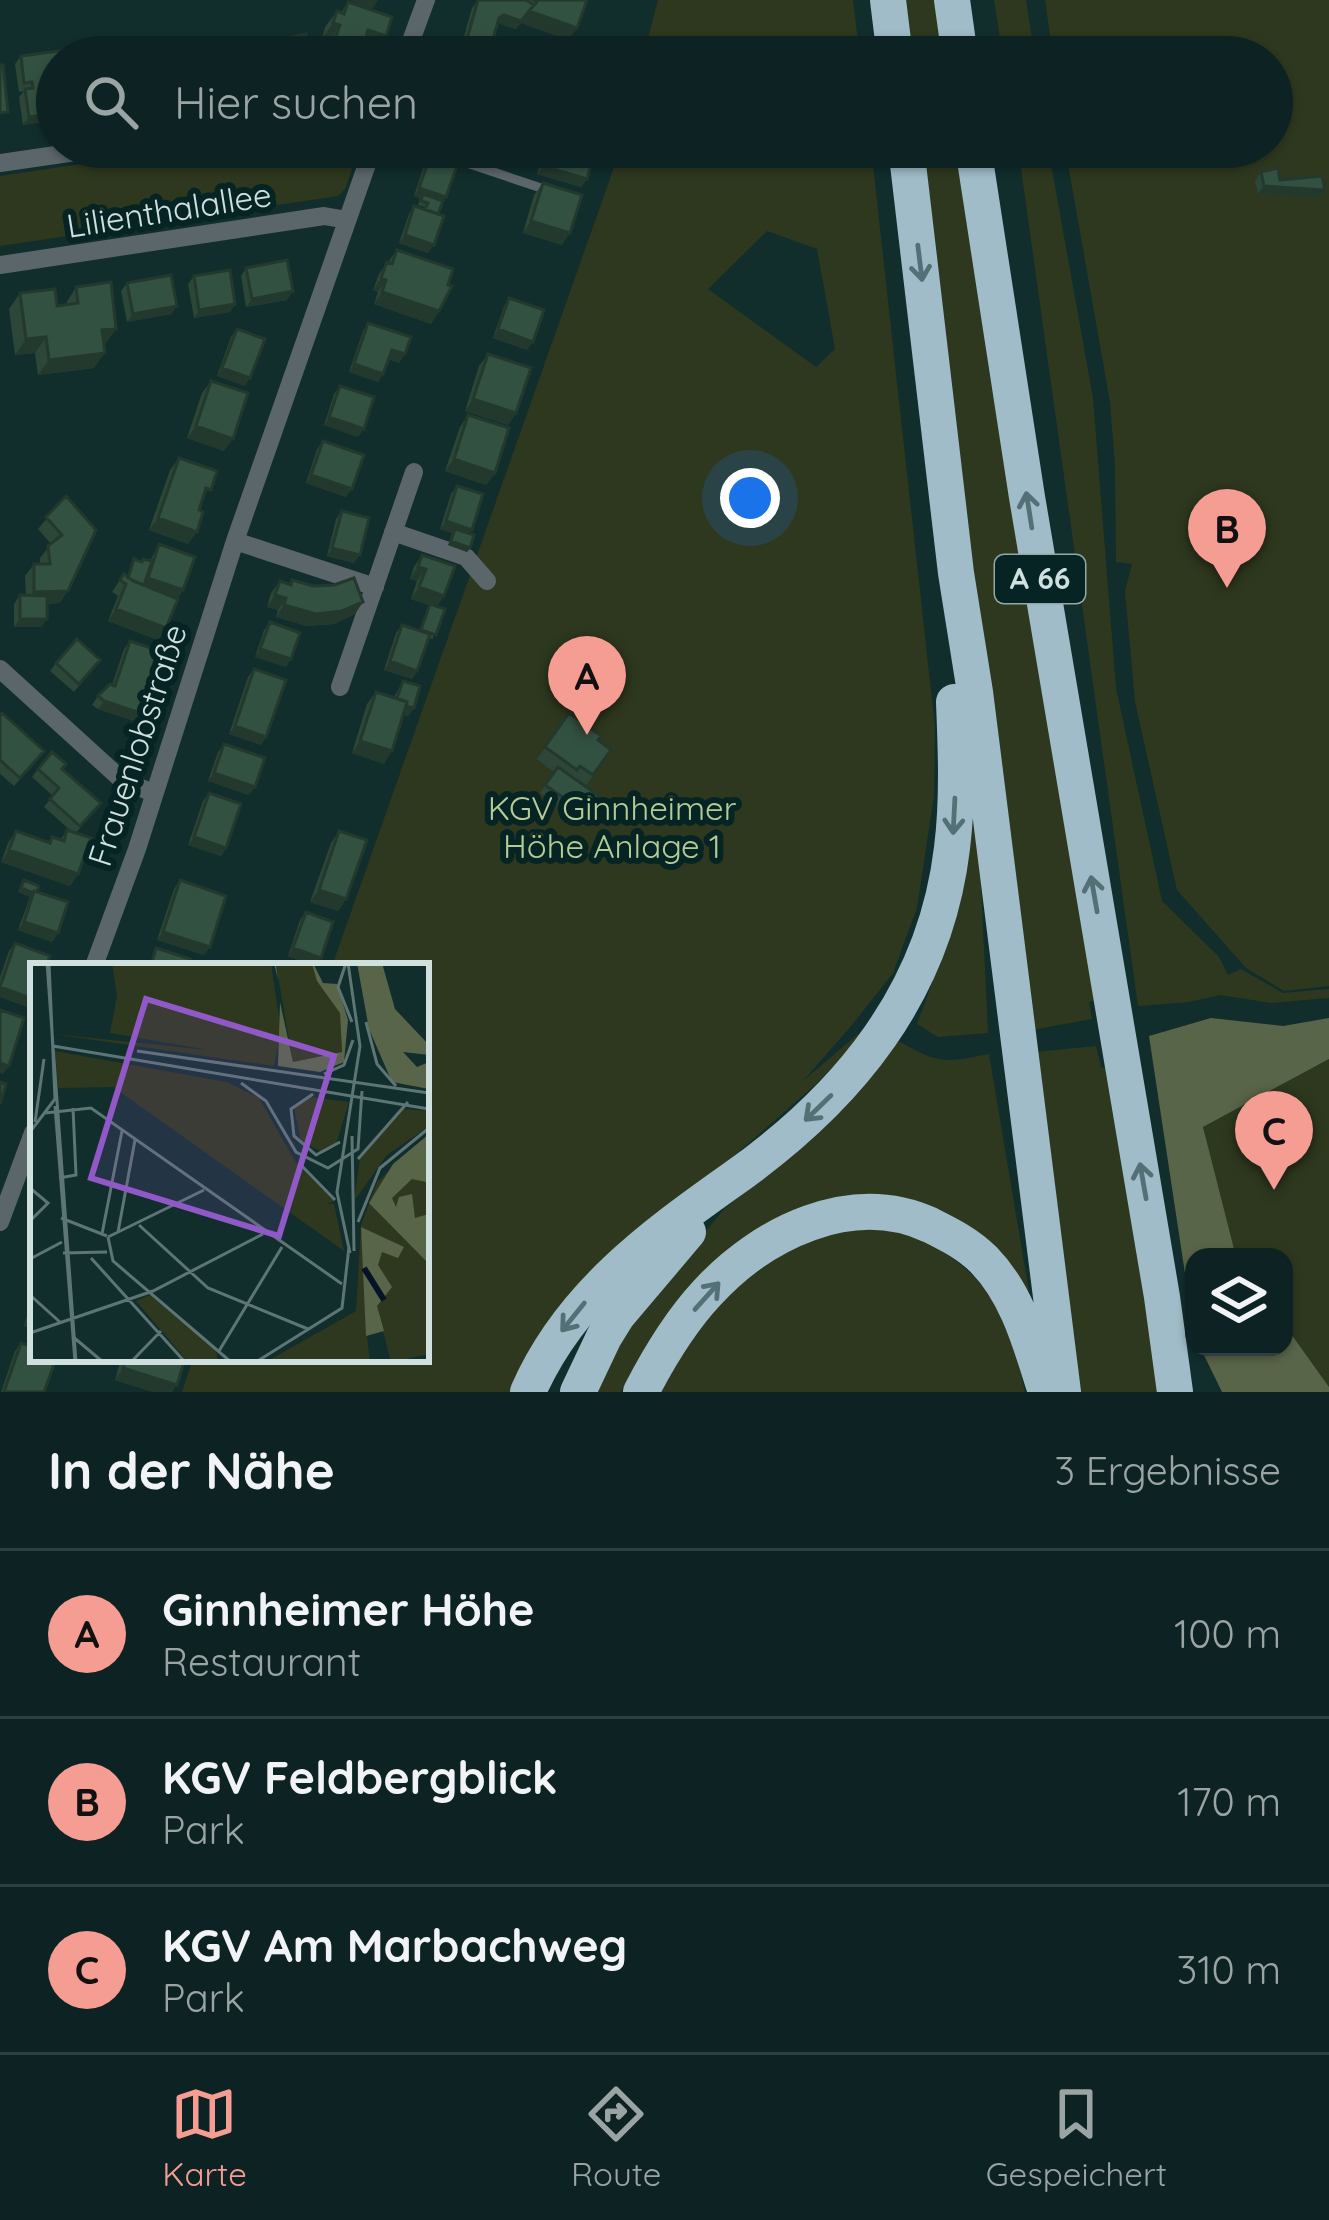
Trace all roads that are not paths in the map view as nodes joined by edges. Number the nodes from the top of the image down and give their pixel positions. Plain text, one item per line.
1 (426, 0) edge
2 (888, 0) edge
3 (952, 0) edge
4 (413, 36) edge
5 (892, 36) edge
6 (957, 36) edge
7 (36, 158) edge
8 (0, 163) edge
9 (365, 168) edge
10 (481, 168) edge
11 (908, 168) edge
12 (976, 168) edge
13 (554, 193) edge
14 (346, 220) junction
15 (0, 265) edge
16 (414, 472) dead end
17 (393, 532) junction
18 (235, 541) junction
19 (956, 573) junction
20 (487, 581) dead end
21 (375, 587) junction
22 (0, 669) edge
23 (340, 687) dead end
24 (153, 793) junction
25 (95, 963) edge
26 (30, 1141) edge
27 (758, 1161) junction
28 (0, 1222) edge
29 (1162, 1297) junction
30 (528, 1392) edge
31 (578, 1392) edge
32 (641, 1392) edge
33 (1046, 1392) edge
34 (1064, 1392) edge
35 (1175, 1392) edge
36 (1196, 1392) edge

1 - 4 street
2 - 5 highway
3 - 6 highway
7 - 8 street
9 - 14 street, Frauenlobstraße
10 - 13 lane
11 -> 19 highway, A 66
29 -> 12 highway, A 66
14 - 15 street, Lilienthalallee
14 - 18 street, Frauenlobstraße
16 - 17 street
17 - 20 street
17 - 21 street
18 - 21 street
18 - 24 street, Frauenlobstraße
19 -> 27 highway
19 - 34 highway, A 66
21 - 23 street
22 - 24 street
24 - 25 street, Frauenlobstraße
26 - 28 street
27 -> 30 highway
27 - 31 highway
29 - 35 highway, A 66
29 - 36 highway
32 -> 33 highway

